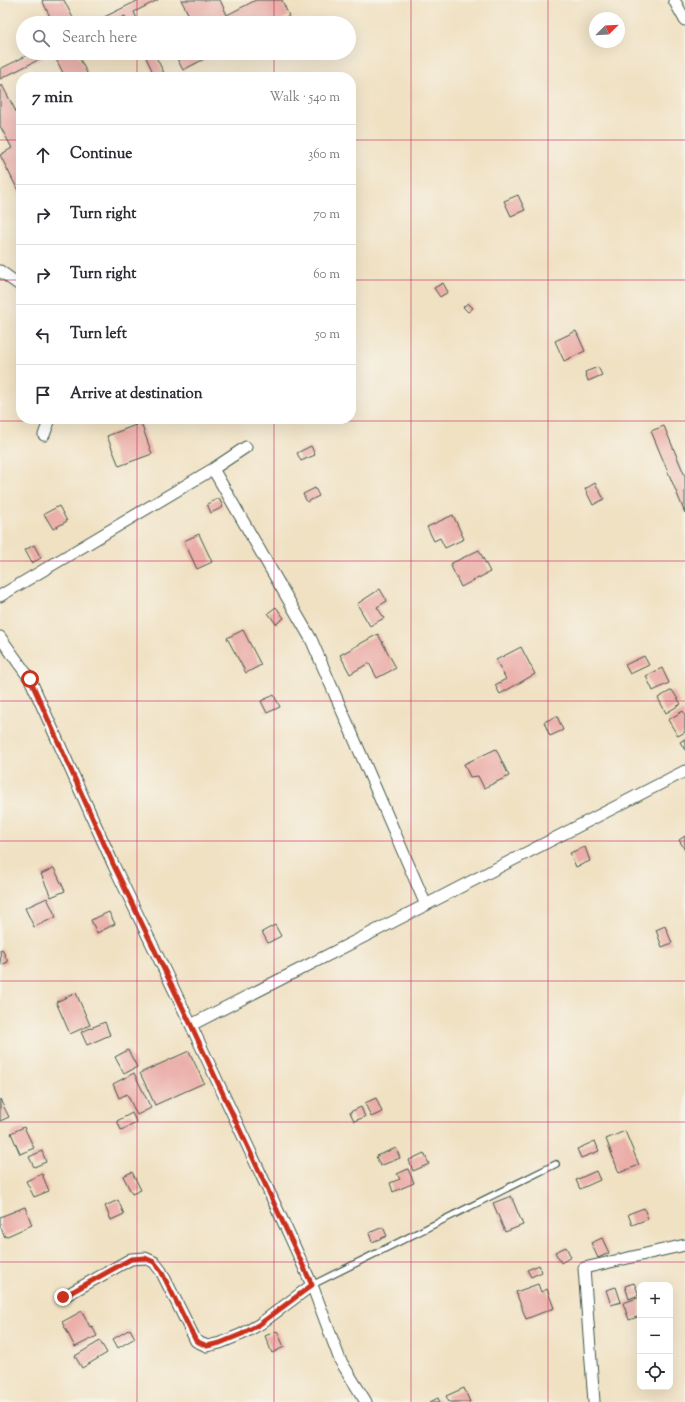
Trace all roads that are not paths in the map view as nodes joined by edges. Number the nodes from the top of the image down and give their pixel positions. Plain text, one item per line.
1 (674, 0) edge
2 (685, 20) edge
3 (0, 271) edge
4 (16, 282) edge
5 (48, 424) edge
6 (44, 435) dead end
7 (246, 447) dead end
8 (213, 469) junction
9 (0, 596) edge
10 (0, 637) edge
11 (685, 771) edge
12 (426, 904) junction
13 (191, 1025) junction
14 (556, 1164) dead end
15 (685, 1245) edge
16 (312, 1285) junction
17 (63, 1297) dead end
18 (366, 1402) edge
19 (594, 1402) edge

1 - 2 street
3 - 4 street
5 - 6 street
7 - 8 street
8 - 9 street
8 - 12 street
10 - 13 street
11 - 12 street
12 - 13 street
13 - 16 street
14 - 16 lane
15 - 19 street
16 - 17 street
16 - 18 street

